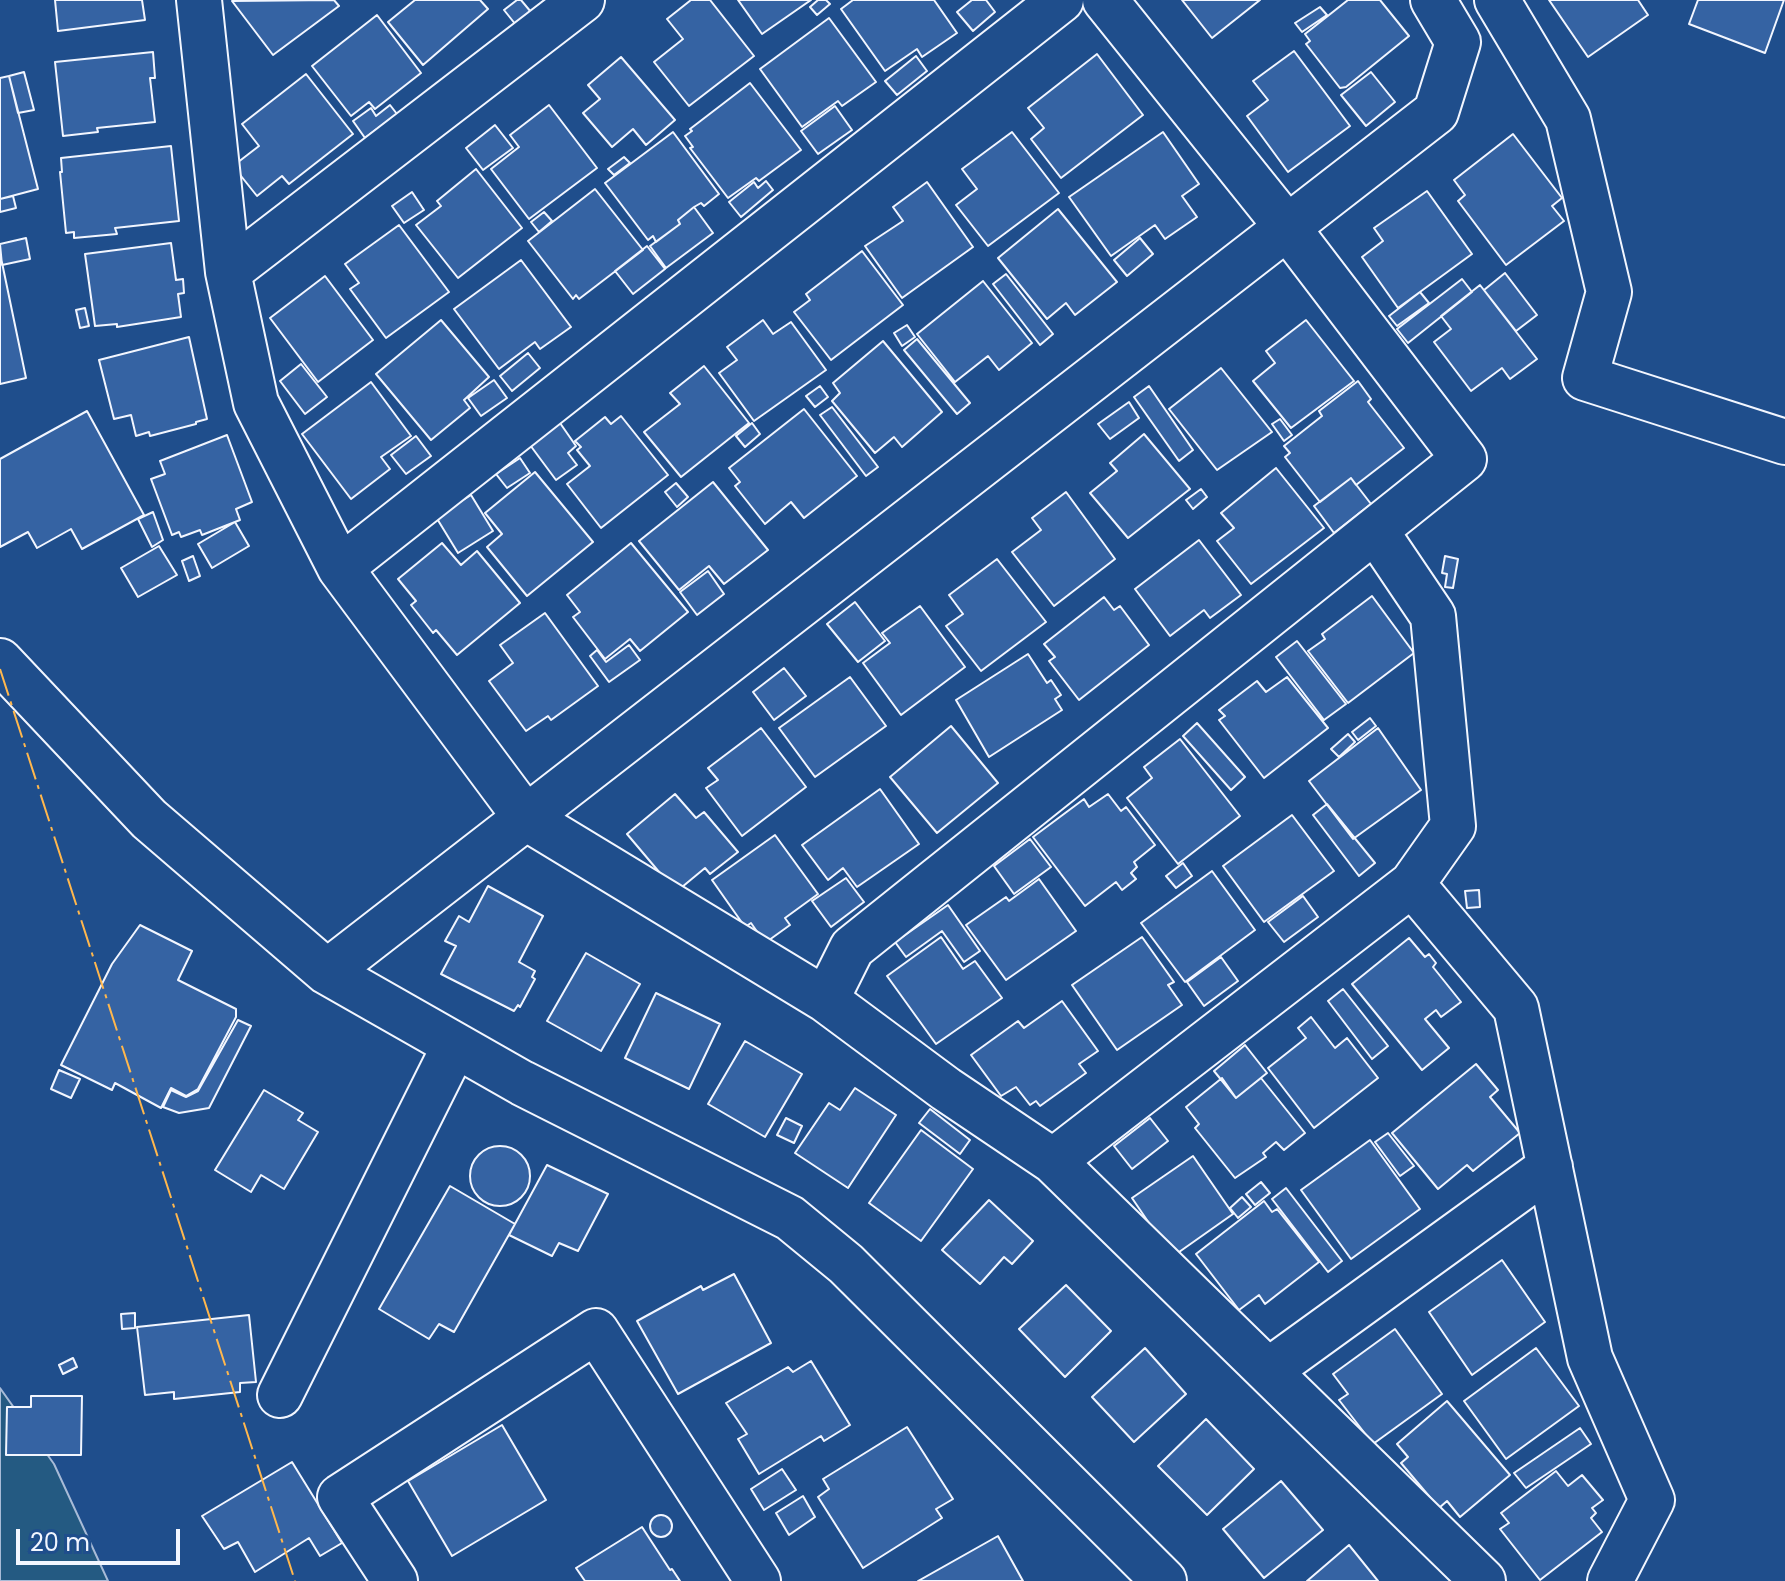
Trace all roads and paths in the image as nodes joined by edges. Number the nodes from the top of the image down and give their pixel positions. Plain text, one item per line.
1 (199, 0) edge
2 (582, 0) edge
3 (1061, 0) edge
4 (1105, 0) edge
5 (1433, 0) edge
6 (1497, 0) edge
7 (1287, 227) junction
8 (228, 272) junction
9 (1785, 442) edge
10 (1375, 530) junction
11 (340, 568) junction
12 (0, 661) edge
13 (526, 818) junction
14 (1412, 884) junction
15 (327, 972) junction
16 (826, 1000) junction
17 (455, 1045) junction
18 (1053, 1161) junction
19 (1550, 1167) junction
20 (1268, 1371) junction
21 (280, 1395) dead end
22 (395, 1581) edge
23 (758, 1581) edge
24 (1164, 1581) edge
25 (1483, 1581) edge
26 (1610, 1581) edge

1 - 8 street
2 - 8 street
3 - 11 street
4 - 7 street
5 - 7 street
6 - 9 street
7 - 10 street
7 - 13 street
8 - 11 street
10 - 14 street
10 - 16 street
11 - 13 street
12 - 15 street
13 - 15 street
13 - 16 street
14 - 18 street
14 - 19 street
15 - 17 street
16 - 18 street
17 - 21 street
17 - 24 street
18 - 20 street
19 - 20 street
19 - 26 street
20 - 25 street
22 - 23 street

